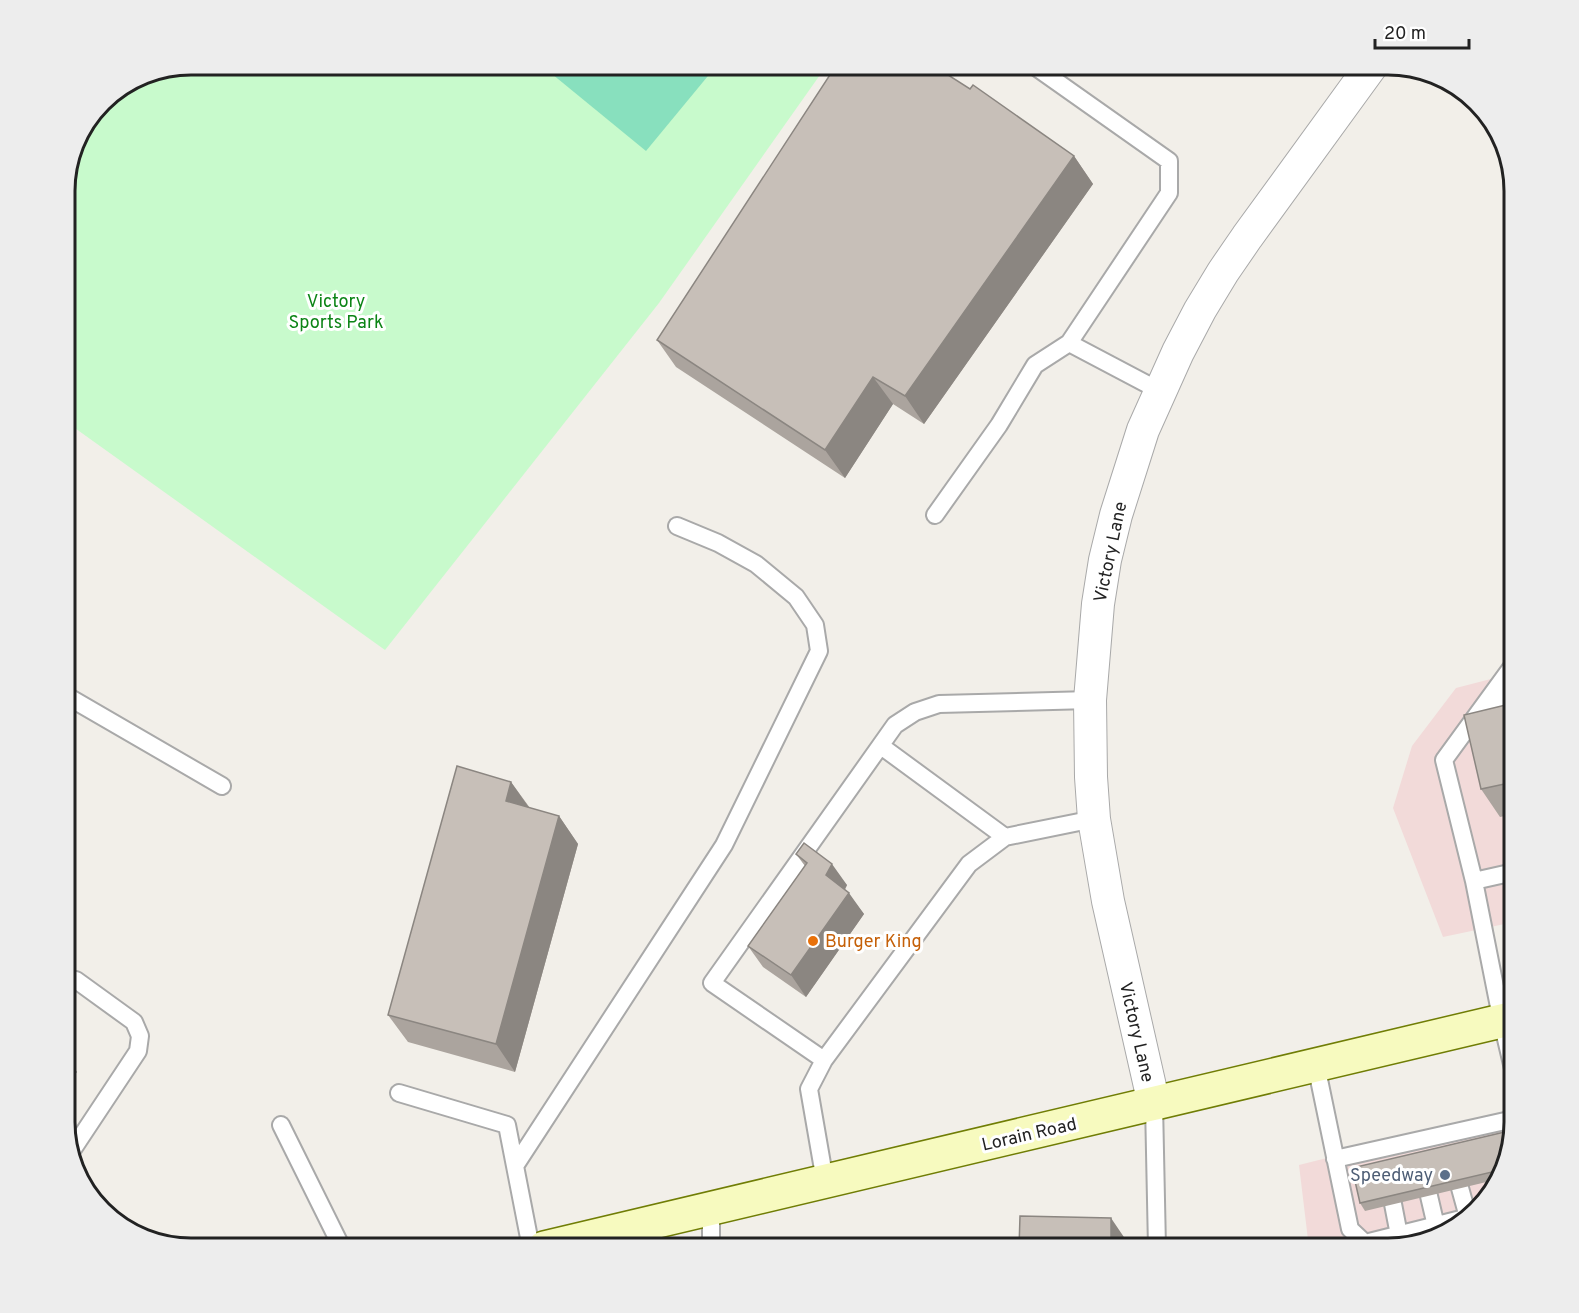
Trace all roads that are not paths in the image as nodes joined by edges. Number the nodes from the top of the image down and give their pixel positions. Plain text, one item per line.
1 (1049, 75) edge
2 (1364, 75) edge
3 (1069, 343) junction
4 (1160, 391) junction
5 (935, 515) dead end
6 (677, 526) dead end
7 (1504, 679) edge
8 (1504, 699) edge
9 (1090, 700) junction
10 (75, 701) edge
11 (1485, 704) junction
12 (881, 746) junction
13 (222, 786) dead end
14 (1094, 819) junction
15 (1005, 837) junction
16 (1504, 874) edge
17 (1474, 881) junction
18 (75, 980) edge
19 (1504, 1004) edge
20 (1504, 1021) edge
21 (824, 1060) junction
22 (1316, 1065) junction
23 (399, 1093) dead end
24 (1154, 1104) junction
25 (1504, 1121) edge
26 (281, 1125) dead end
27 (1481, 1126) junction
28 (1447, 1134) junction
29 (1414, 1142) junction
30 (77, 1143) edge
31 (1487, 1145) edge
32 (1381, 1149) junction
33 (1452, 1153) edge
34 (1335, 1159) junction
35 (1420, 1160) edge
36 (515, 1166) junction
37 (1386, 1168) edge
38 (825, 1181) junction
39 (1460, 1188) edge
40 (1429, 1196) edge
41 (1393, 1204) edge
42 (711, 1208) junction
43 (1464, 1209) edge
44 (1441, 1224) edge
45 (1436, 1226) junction
46 (1400, 1235) junction
47 (337, 1238) edge
48 (529, 1238) edge
49 (586, 1238) edge
50 (711, 1238) edge
51 (1157, 1238) edge
52 (1360, 1238) edge
53 (1387, 1238) edge

1 - 3 lane
2 - 4 street, Victory Lane
3 - 4 lane
3 - 5 lane
4 - 9 street, Victory Lane
6 - 36 lane
7 - 11 lane
8 - 11 lane
9 - 12 lane
9 - 14 street, Victory Lane
10 - 13 lane
11 - 17 lane
12 - 15 lane
12 - 21 lane
14 - 15 lane
14 - 24 street, Victory Lane
15 - 21 lane
16 - 17 lane
17 - 19 lane
18 - 30 lane
20 - 22 main road, Lorain Road
21 - 38 lane
22 - 24 main road, Lorain Road
22 - 34 lane
23 - 36 lane
24 - 38 main road, Lorain Road
24 - 51 lane
25 - 27 lane
26 - 47 lane
27 - 28 lane
27 - 31 lane
28 - 29 lane
28 - 33 lane
29 - 32 lane
29 - 35 lane
32 - 34 lane
32 - 37 lane
34 - 52 lane
36 - 48 lane
38 - 42 main road, Lorain Road
39 - 43 lane
40 - 45 lane
41 - 46 lane
42 - 49 main road, Lorain Road
42 - 50 lane
44 - 45 lane
45 - 46 lane
46 - 53 lane

